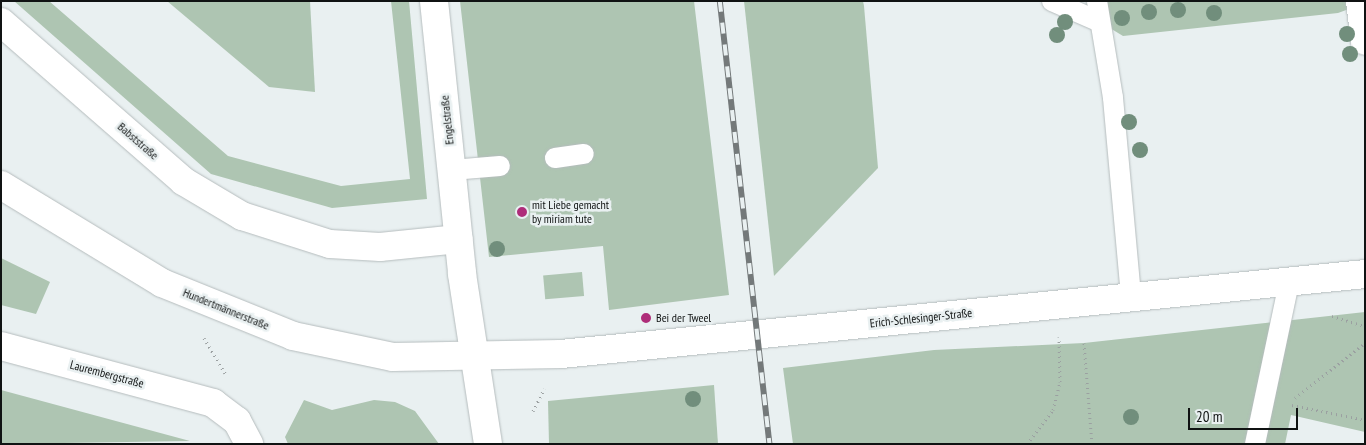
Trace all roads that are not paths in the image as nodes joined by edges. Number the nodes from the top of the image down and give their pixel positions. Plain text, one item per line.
1 (434, 1) edge
2 (1052, 1) edge
3 (1097, 1) edge
4 (1360, 1) edge
5 (1, 22) edge
6 (1100, 22) junction
7 (1365, 41) edge
8 (584, 154) dead end
9 (555, 158) dead end
10 (500, 166) dead end
11 (452, 170) junction
12 (1, 185) edge
13 (459, 239) junction
14 (1365, 274) edge
15 (1289, 282) junction
16 (1131, 297) junction
17 (1, 346) edge
18 (477, 359) junction
19 (249, 444) edge
20 (488, 444) edge
21 (1255, 444) edge

1 - 11 street, Engelstraße
2 - 6 lane
3 - 6 lane
4 - 7 street
5 - 13 street, Babststraße
6 - 16 lane
8 - 9 lane
10 - 11 lane
11 - 13 street, Engelstraße
12 - 18 street, Hundertmännerstraße
13 - 18 street
14 - 15 street, Erich-Schlesinger-Straße
15 - 16 street, Erich-Schlesinger-Straße
15 - 21 lane
16 - 18 street, Erich-Schlesinger-Straße
17 - 19 street, Laurembergstraße
18 - 20 street

